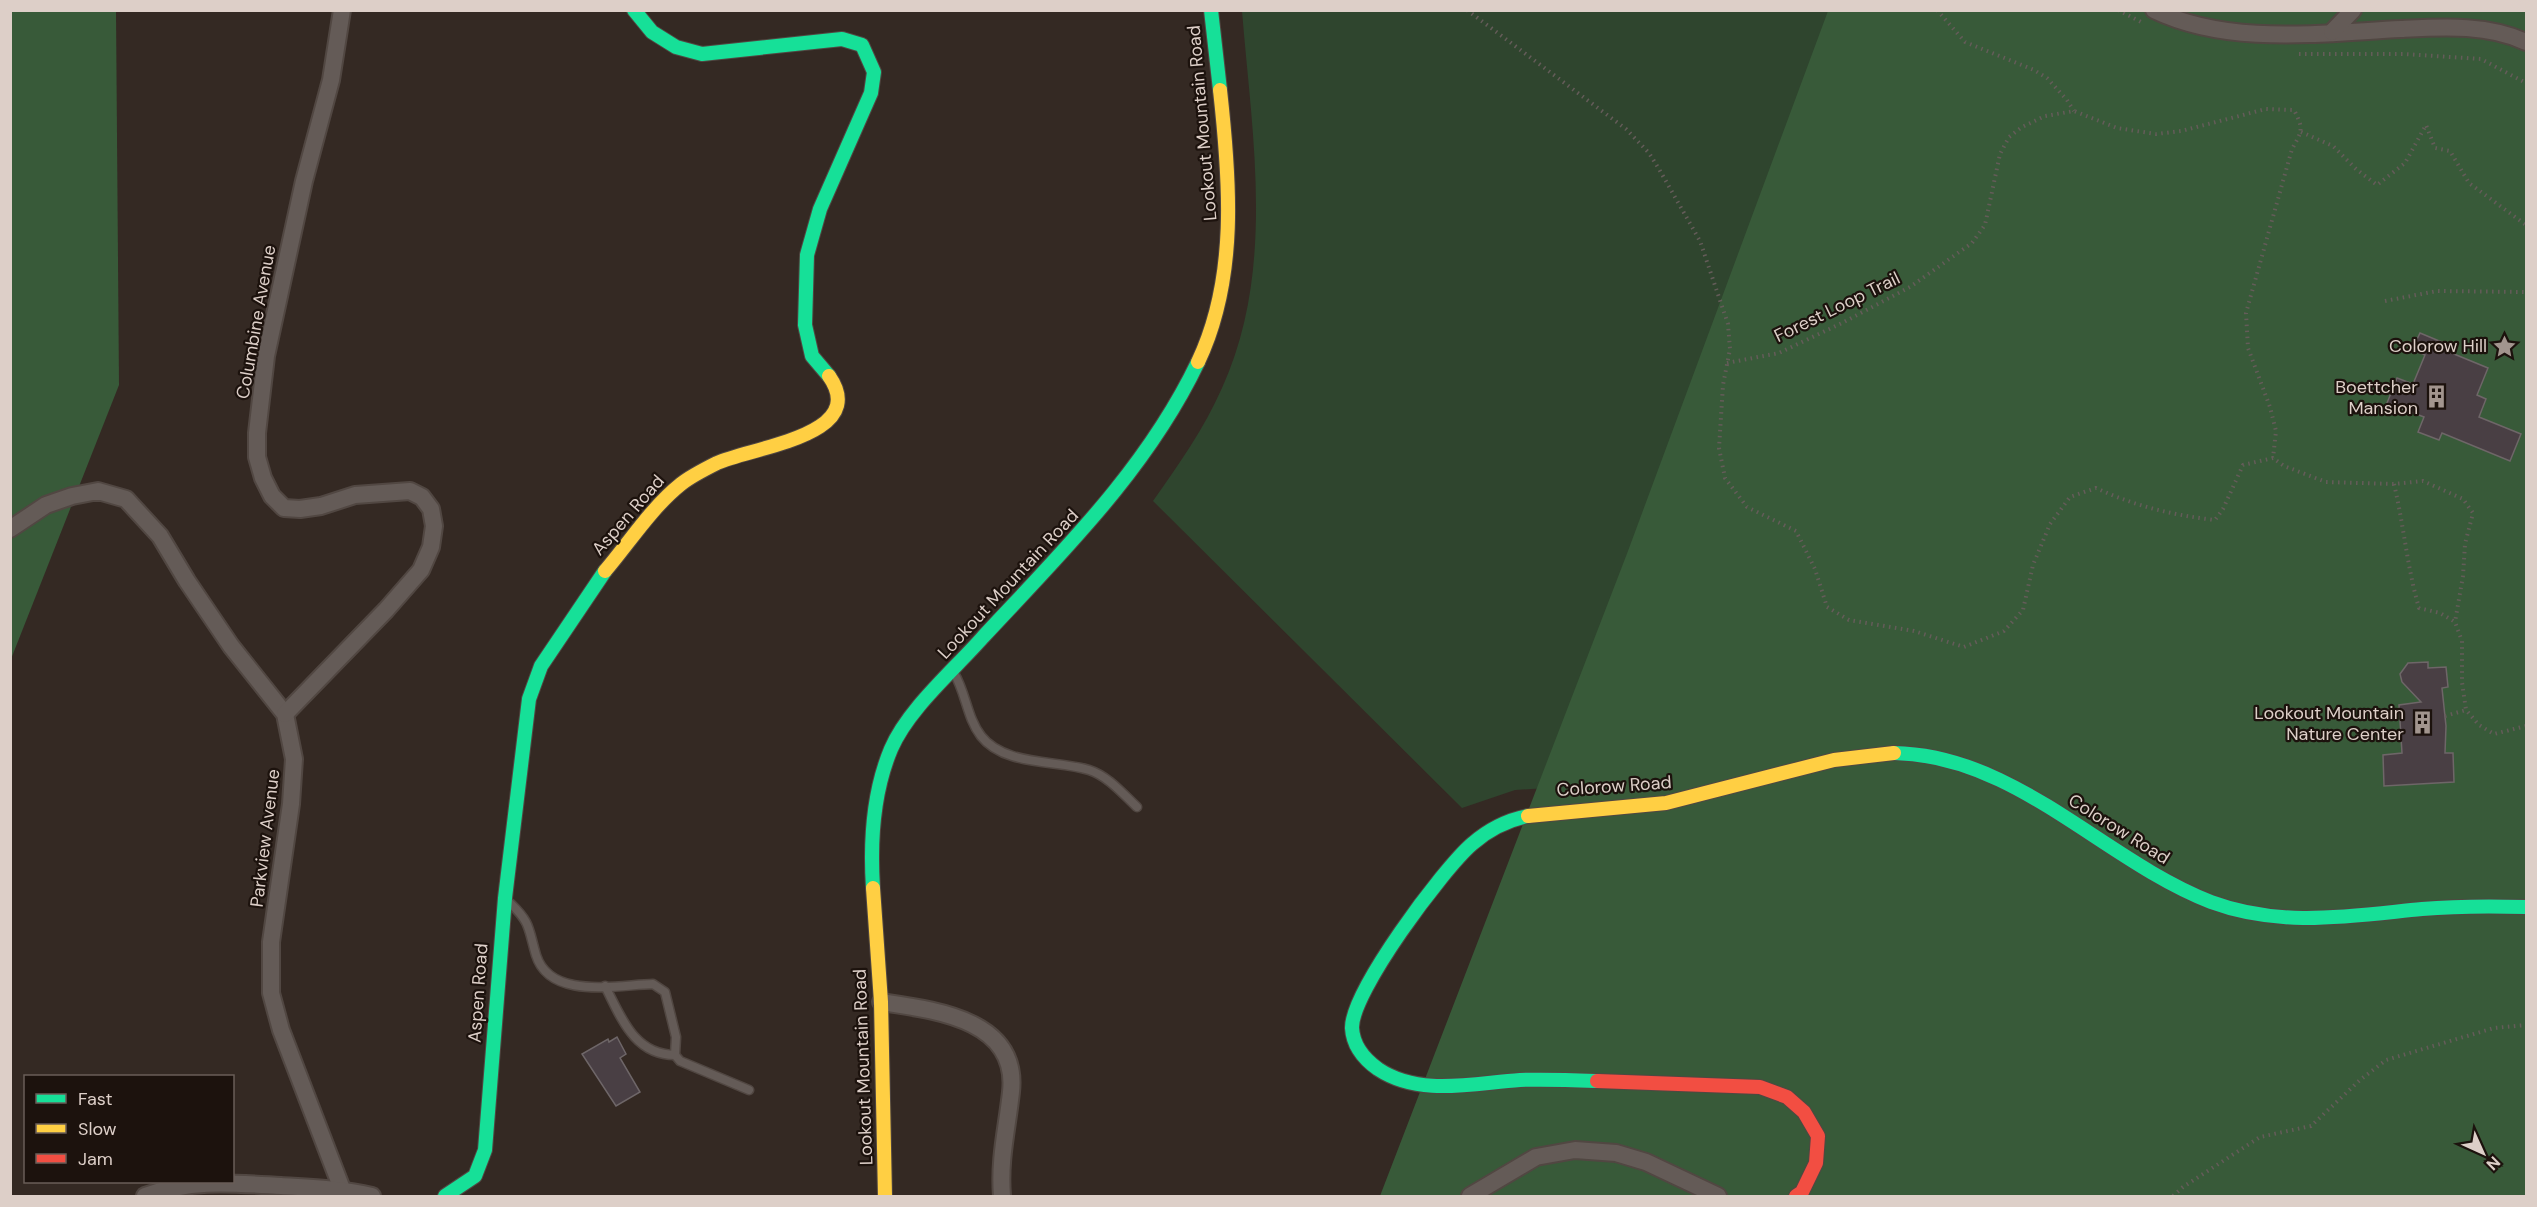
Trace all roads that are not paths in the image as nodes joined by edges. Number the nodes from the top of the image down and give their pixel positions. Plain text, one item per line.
1 (342, 10) edge
2 (634, 10) edge
3 (1211, 10) edge
4 (2154, 10) edge
5 (2353, 10) edge
6 (2332, 32) junction
7 (2526, 42) edge
8 (10, 529) edge
9 (953, 671) junction
10 (285, 714) junction
11 (1137, 807) dead end
12 (505, 898) junction
13 (2526, 907) edge
14 (605, 986) junction
15 (881, 1002) junction
16 (675, 1054) junction
17 (749, 1090) dead end
18 (207, 1183) edge
19 (227, 1183) edge
20 (335, 1193) edge
21 (144, 1197) edge
22 (372, 1197) edge
23 (445, 1197) edge
24 (885, 1197) edge
25 (1002, 1197) edge
26 (1470, 1197) edge
27 (1718, 1197) edge
28 (1796, 1197) edge

1 - 10 street, Columbine Avenue
2 - 12 street, Aspen Road
3 - 9 street, Lookout Mountain Road
4 - 6 street
5 - 6 street
6 - 7 street
8 - 10 street, Parkview Avenue
9 - 11 lane
9 - 15 street, Lookout Mountain Road
10 - 20 street, Parkview Avenue
12 - 14 lane
12 - 23 street, Aspen Road
13 - 28 street, Colorow Road
14 - 16 lane
14 - 16 lane
15 - 24 street, Lookout Mountain Road
15 - 25 street
16 - 17 lane
18 - 21 street
19 - 20 street
20 - 22 street
26 - 27 street

